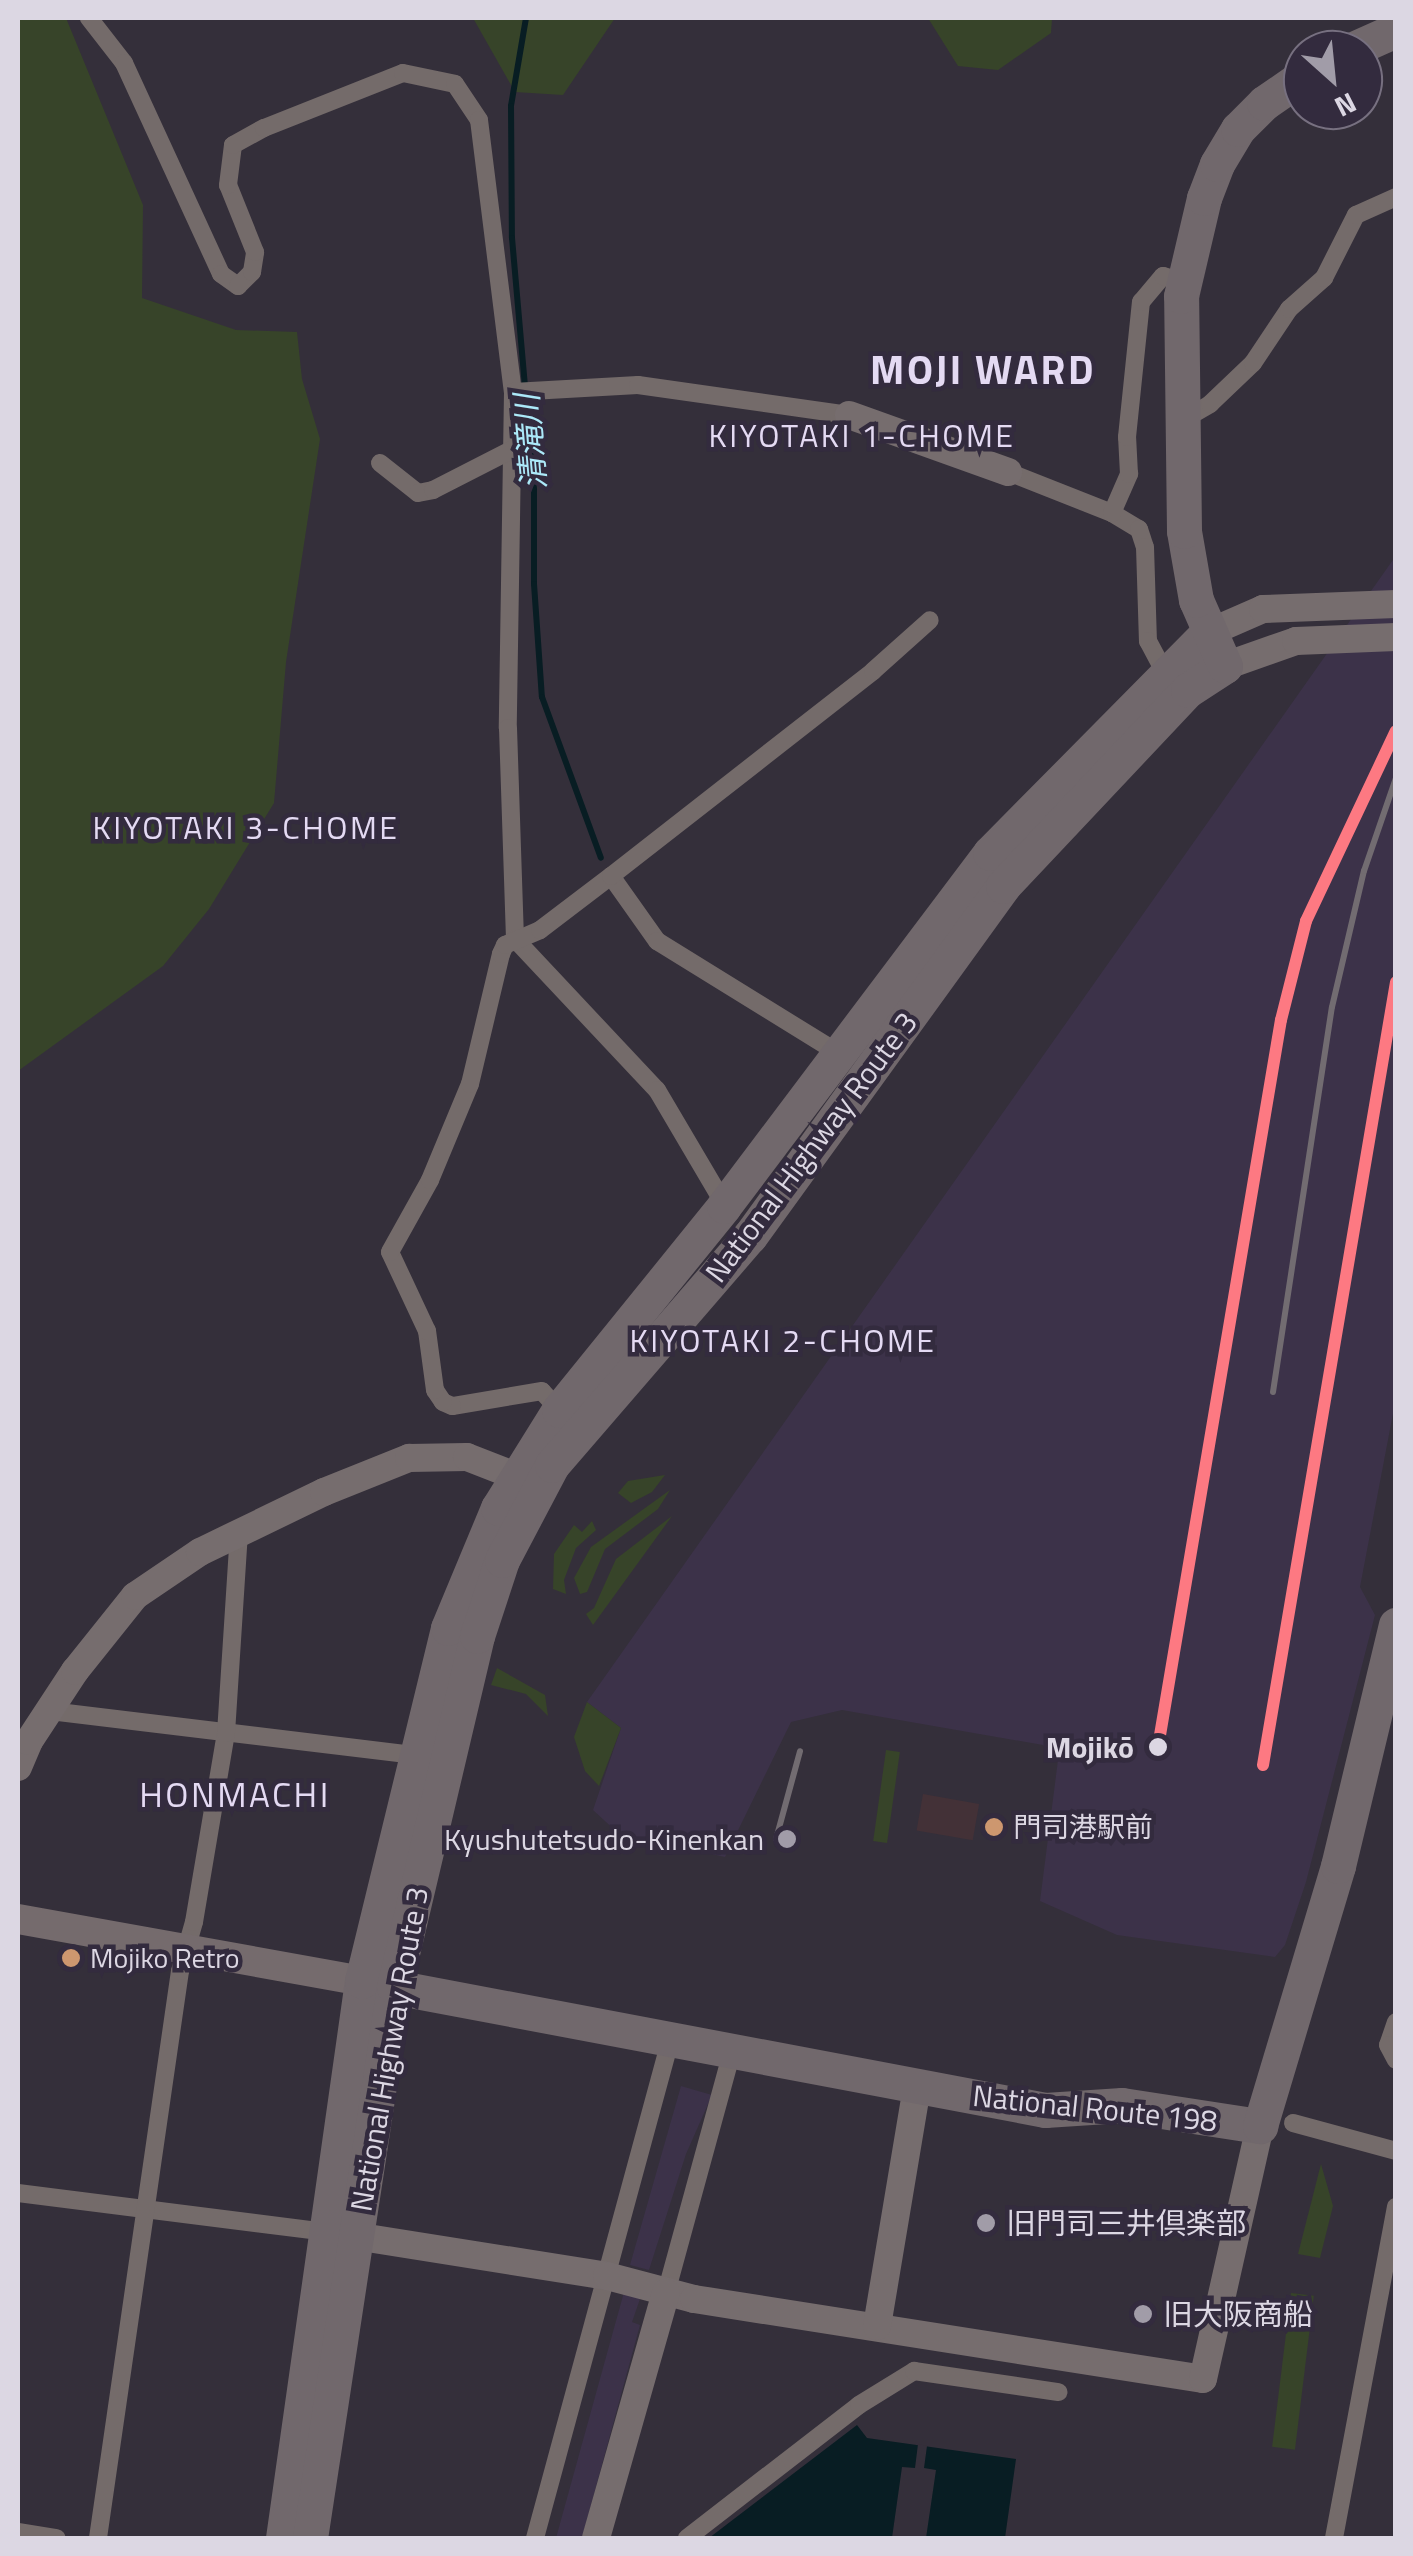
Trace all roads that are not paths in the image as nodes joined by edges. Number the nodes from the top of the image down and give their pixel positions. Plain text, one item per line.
1 (89, 18) edge
2 (1283, 90) edge
3 (1396, 197) edge
4 (1184, 282) junction
5 (513, 392) junction
6 (849, 415) joint
7 (1180, 422) junction
8 (513, 449) junction
9 (380, 462) dead end
10 (1008, 472) joint
11 (1112, 513) junction
12 (1396, 604) edge
13 (930, 620) dead end
14 (1208, 633) junction
15 (1396, 637) edge
16 (1226, 666) junction
17 (1165, 672) junction
18 (612, 876) junction
19 (515, 939) junction
20 (840, 1054) junction
21 (724, 1206) junction
22 (750, 1236) junction
23 (559, 1410) junction
24 (516, 1476) junction
25 (239, 1533) junction
26 (1396, 1625) edge
27 (50, 1711) junction
28 (226, 1733) junction
29 (433, 1757) junction
30 (18, 1767) edge
31 (18, 1919) edge
32 (184, 1959) junction
33 (378, 1984) junction
34 (1396, 2022) edge
35 (670, 2041) junction
36 (732, 2051) junction
37 (1396, 2060) edge
38 (917, 2086) junction
39 (1276, 2124) junction
40 (1396, 2151) edge
41 (18, 2193) edge
42 (1396, 2207) edge
43 (155, 2210) junction
44 (341, 2234) junction
45 (607, 2276) junction
46 (666, 2292) junction
47 (878, 2326) junction
48 (1058, 2392) dead end
49 (18, 2532) edge
50 (57, 2538) edge
51 (98, 2538) edge
52 (282, 2538) edge
53 (310, 2538) edge
54 (535, 2538) edge
55 (596, 2538) edge
56 (687, 2538) edge
57 (1334, 2538) edge

1 - 5 street
2 - 4 highway
3 - 7 street
4 - 7 highway
4 - 11 street
5 - 6 street
5 - 8 street
6 - 10 street
7 - 14 highway
8 - 9 street
8 - 19 street
10 - 11 street
11 - 17 street
12 - 14 street
13 - 18 street
14 - 16 highway
14 - 17 highway, National Highway Route 3
15 - 16 street
16 - 22 highway, National Highway Route 3
17 - 20 highway, National Highway Route 3
18 - 19 street
18 - 20 street
19 - 21 street
19 - 23 street
20 - 21 highway, National Highway Route 3
21 - 22 street
21 - 23 highway, National Highway Route 3
22 - 29 highway, National Highway Route 3
23 - 24 highway, National Highway Route 3
24 - 25 street
24 - 29 highway, National Highway Route 3
25 - 27 street
25 - 28 street
26 - 39 highway, National Route 198
27 - 28 street
27 - 30 street
28 - 29 street
28 - 32 street
29 - 33 highway, National Highway Route 3
31 - 32 main road
32 - 33 main road
32 - 43 street
33 - 35 highway, National Route 198
33 - 44 highway, National Highway Route 3
34 - 37 street
35 - 36 highway, National Route 198
35 - 45 street
36 - 38 highway, National Route 198
36 - 46 street
38 - 39 highway, National Route 198
38 - 47 street
39 - 40 street
39 - 47 street
41 - 43 street
42 - 57 street
43 - 44 street
43 - 51 street
44 - 45 street
44 - 52 highway, National Highway Route 3
44 - 53 highway, National Highway Route 3
45 - 46 street
45 - 54 street
46 - 47 street
46 - 55 street
48 - 56 street
49 - 50 street

